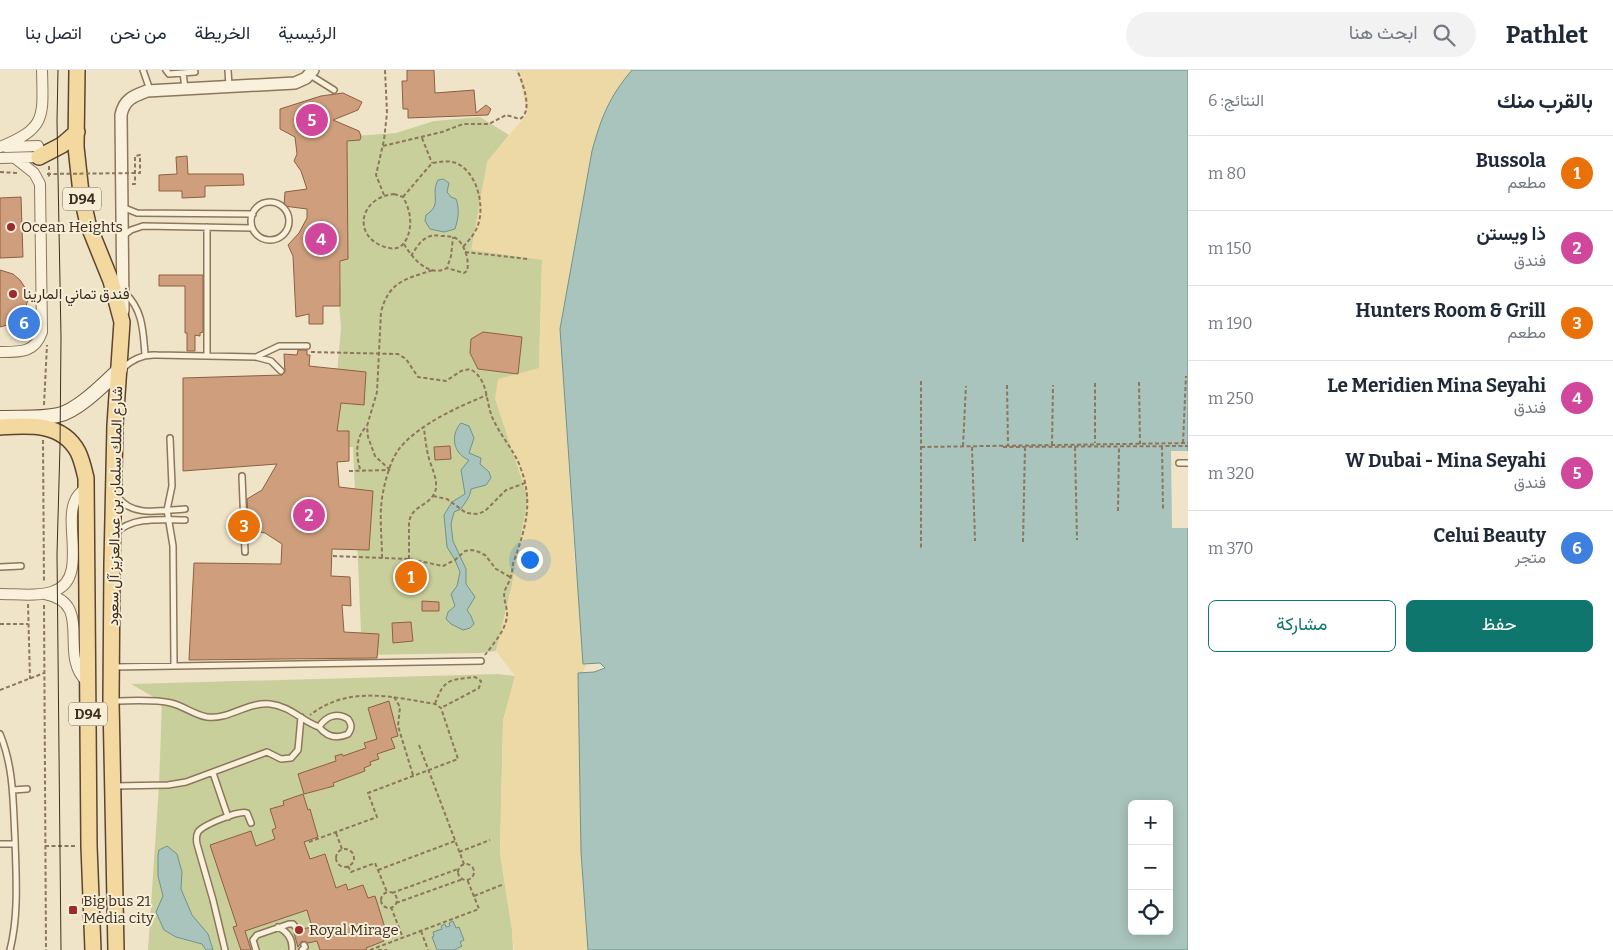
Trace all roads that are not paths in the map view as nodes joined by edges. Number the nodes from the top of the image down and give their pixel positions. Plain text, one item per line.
1 (42, 70) edge
2 (77, 70) edge
3 (143, 70) edge
4 (166, 70) edge
5 (228, 70) edge
6 (194, 72) dead end
7 (312, 72) edge
8 (183, 73) junction
9 (229, 86) junction
10 (185, 89) junction
11 (150, 90) junction
12 (334, 90) dead end
13 (76, 132) junction
14 (0, 147) edge
15 (39, 157) junction
16 (0, 158) edge
17 (15, 158) junction
18 (121, 206) junction
19 (143, 214) junction
20 (204, 214) junction
21 (253, 214) junction
22 (143, 226) junction
23 (205, 227) junction
24 (252, 228) junction
25 (122, 237) junction
26 (123, 291) junction
27 (122, 322) junction
28 (307, 346) road end
29 (0, 352) edge
30 (145, 354) junction
31 (207, 356) junction
32 (256, 357) junction
33 (281, 371) dead end
34 (119, 372) junction
35 (0, 418) edge
36 (44, 422) junction
37 (0, 427) edge
38 (170, 438) dead end
39 (1179, 463) dead end
40 (1188, 463) edge
41 (242, 476) dead end
42 (86, 483) junction
43 (114, 491) junction
44 (185, 509) dead end
45 (167, 510) junction
46 (168, 520) junction
47 (185, 520) dead end
48 (114, 535) junction
49 (244, 552) dead end
50 (21, 566) dead end
51 (0, 567) edge
52 (0, 594) edge
53 (44, 594) junction
54 (481, 662) road end
55 (174, 665) junction
56 (112, 666) junction
57 (87, 682) junction
58 (111, 701) junction
59 (303, 718) junction
60 (319, 727) junction
61 (0, 734) edge
62 (213, 773) junction
63 (113, 786) junction
64 (27, 789) dead end
65 (13, 790) junction
66 (228, 816) junction
67 (251, 823) dead end
68 (0, 844) edge
69 (15, 844) junction
70 (278, 927) junction
71 (298, 930) dead end
72 (10, 950) edge
73 (93, 950) edge
74 (116, 950) edge
75 (225, 950) edge
76 (256, 950) edge
77 (292, 950) edge

1 - 14 street
2 - 13 main road, شارع الملك سلمان بن عبدالعزيز آل سعود / D94
3 - 11 lane
4 - 8 lane
5 - 9 lane
6 - 8 lane
7 - 9 street
7 - 12 lane
8 - 10 lane
9 - 10 street
10 - 11 street
11 - 18 street
13 - 15 main road
13 - 27 main road, شارع الملك سلمان بن عبدالعزيز آل سعود / D94
14 - 15 street
15 - 17 street
16 - 17 street
17 - 29 street
18 - 19 lane
18 - 25 street
19 - 20 lane
19 - 22 lane
20 - 21 lane
20 - 23 lane
21 - 24 lane
21 - 24 lane
22 - 23 lane
22 - 25 lane
23 - 24 lane
23 - 31 lane
25 - 26 street
26 - 27 street
26 - 30 lane
27 - 34 main road, شارع الملك سلمان بن عبدالعزيز آل سعود / D94
28 - 32 lane
30 - 31 lane
30 - 34 lane
31 - 32 lane
32 - 33 lane
34 - 36 main road
34 - 43 main road, شارع الملك سلمان بن عبدالعزيز آل سعود / D94
35 - 36 main road
36 - 37 main road, شارع الملك سلمان بن عبدالعزيز آل سعود
36 - 42 main road, شارع الملك سلمان بن عبدالعزيز آل سعود
38 - 45 lane
39 - 40 lane
41 - 49 lane
42 - 53 street
42 - 57 main road, شارع الملك سلمان بن عبدالعزيز آل سعود / D94
43 - 45 lane
43 - 48 main road, شارع الملك سلمان بن عبدالعزيز آل سعود / D94
44 - 45 lane
45 - 46 lane
46 - 47 lane
46 - 48 lane
46 - 55 lane
48 - 56 main road, شارع الملك سلمان بن عبدالعزيز آل سعود / D94
50 - 51 lane
52 - 53 street
53 - 57 street
54 - 55 lane
55 - 56 lane
56 - 58 main road, شارع الملك سلمان بن عبدالعزيز آل سعود / D94
57 - 73 main road, شارع الملك سلمان بن عبدالعزيز آل سعود / D94
58 - 59 lane
58 - 63 main road, شارع الملك سلمان بن عبدالعزيز آل سعود / D94
59 - 60 lane
59 - 62 lane
60 - 60 lane
61 - 65 lane
62 - 63 lane
62 - 66 lane
63 - 74 main road, شارع الملك سلمان بن عبدالعزيز آل سعود / D94
64 - 65 lane
65 - 69 lane
66 - 67 lane
66 - 75 lane
68 - 69 lane
69 - 72 lane
70 - 71 lane
70 - 76 lane
70 - 77 lane

